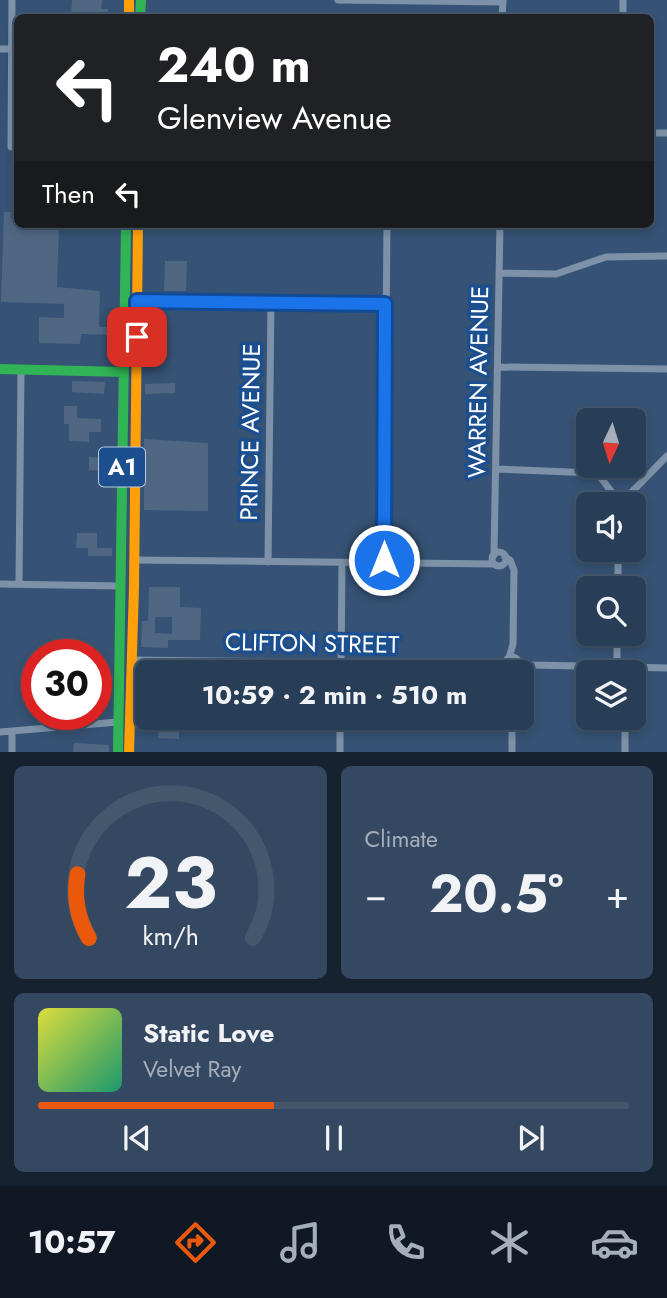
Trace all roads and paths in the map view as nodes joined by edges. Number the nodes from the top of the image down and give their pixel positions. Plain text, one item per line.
1 (12, 0) edge
2 (338, 0) edge
3 (373, 0) edge
4 (503, 1) edge
5 (14, 33) edge
6 (14, 74) edge
7 (11, 147) dead end
8 (126, 228) edge
9 (138, 228) edge
10 (387, 228) edge
11 (500, 228) edge
12 (667, 256) edge
13 (499, 273) junction
14 (124, 301) junction
15 (137, 301) junction
16 (271, 303) junction
17 (385, 304) junction
18 (498, 367) junction
19 (0, 369) edge
20 (667, 369) edge
21 (21, 370) junction
22 (123, 372) junction
23 (136, 372) junction
24 (667, 456) edge
25 (496, 469) junction
26 (612, 492) edge
27 (631, 492) edge
28 (498, 559) junction
29 (134, 560) junction
30 (268, 562) junction
31 (342, 563) junction
32 (384, 564) junction
33 (0, 584) edge
34 (19, 584) junction
35 (120, 586) junction
36 (134, 587) junction
37 (125, 660) junction
38 (135, 660) edge
39 (341, 660) edge
40 (512, 660) edge
41 (534, 665) edge
42 (576, 667) edge
43 (667, 667) edge
44 (646, 668) edge
45 (118, 723) junction
46 (340, 730) edge
47 (512, 730) edge
48 (625, 730) edge
49 (0, 732) edge
50 (12, 732) junction
51 (12, 752) edge
52 (118, 752) edge
53 (129, 752) edge
54 (340, 752) edge
55 (512, 752) edge
56 (625, 752) edge

1 - 5 street
2 - 3 street
3 - 4 street
6 - 7 street
8 - 14 main road, A1
9 - 15 main road, A1
10 - 17 street
11 - 13 street, WARREN AVENUE
12 - 13 street
13 - 18 street, WARREN AVENUE
14 - 15 main road
14 - 22 main road, A1
15 - 16 street
15 - 23 main road, A1
16 - 17 street
16 - 30 street, PRINCE AVENUE
17 - 32 street
18 - 20 street
18 - 25 street, WARREN AVENUE
19 - 21 main road
21 - 22 main road
21 - 34 street
22 - 23 main road
22 - 35 main road, A1
23 - 29 main road, A1
24 - 27 street
25 - 26 street
25 - 28 street, WARREN AVENUE
28 - 32 street
28 - 40 street
29 - 30 street
29 - 36 main road, A1
30 - 31 street
31 - 32 street
31 - 39 street
33 - 34 street
34 - 35 street
35 - 36 main road
35 - 37 main road, A1
36 - 37 main road, A1
37 - 38 street, CLIFTON STREET
37 - 45 main road, A1
37 - 53 main road, A1
41 - 42 street, CLIFTON STREET
43 - 44 street, CLIFTON STREET
45 - 50 street
45 - 52 main road, A1
46 - 54 street
47 - 55 street
48 - 56 street
49 - 50 street
50 - 51 street

